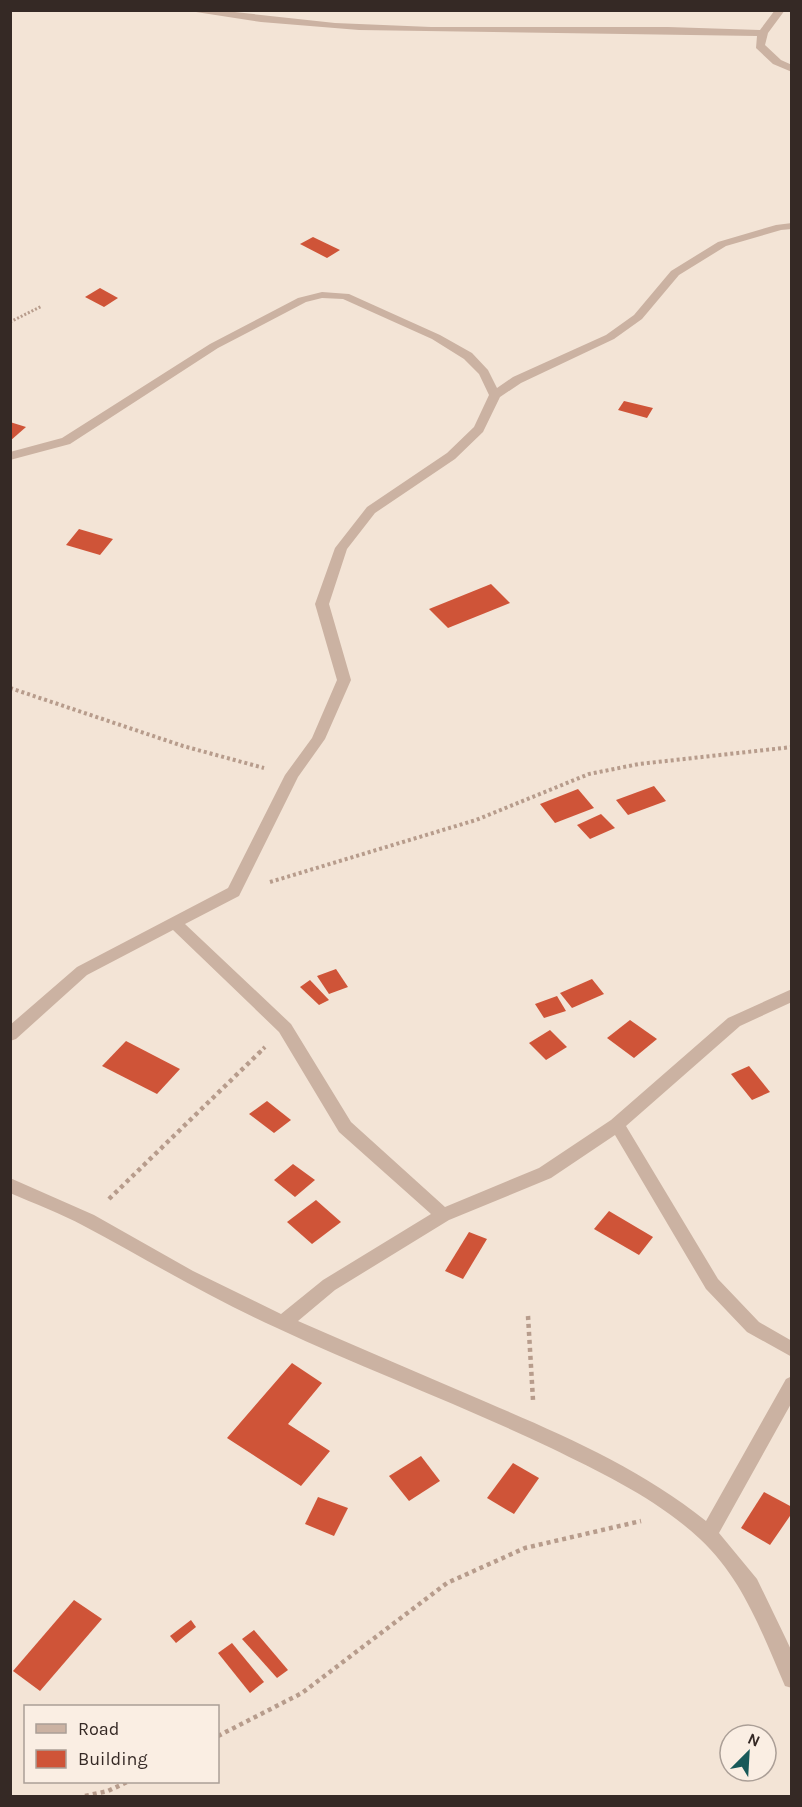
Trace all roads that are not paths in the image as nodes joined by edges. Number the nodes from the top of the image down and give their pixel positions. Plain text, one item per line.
1 (188, 10) edge
2 (780, 10) edge
3 (762, 33) junction
4 (792, 69) edge
5 (792, 226) edge
6 (495, 395) junction
7 (10, 456) edge
8 (174, 922) junction
9 (792, 995) edge
10 (10, 1035) edge
11 (617, 1125) junction
12 (10, 1185) edge
13 (443, 1215) junction
14 (283, 1323) junction
15 (792, 1350) edge
16 (792, 1384) edge
17 (708, 1534) junction
18 (792, 1679) edge

1 - 3 street
2 - 3 street
3 - 4 street
5 - 6 street
6 - 7 street
6 - 8 street
8 - 10 street
8 - 13 street
9 - 11 street
11 - 13 street
11 - 15 street
12 - 14 street
13 - 14 street
14 - 17 street
16 - 17 street
17 - 18 street

